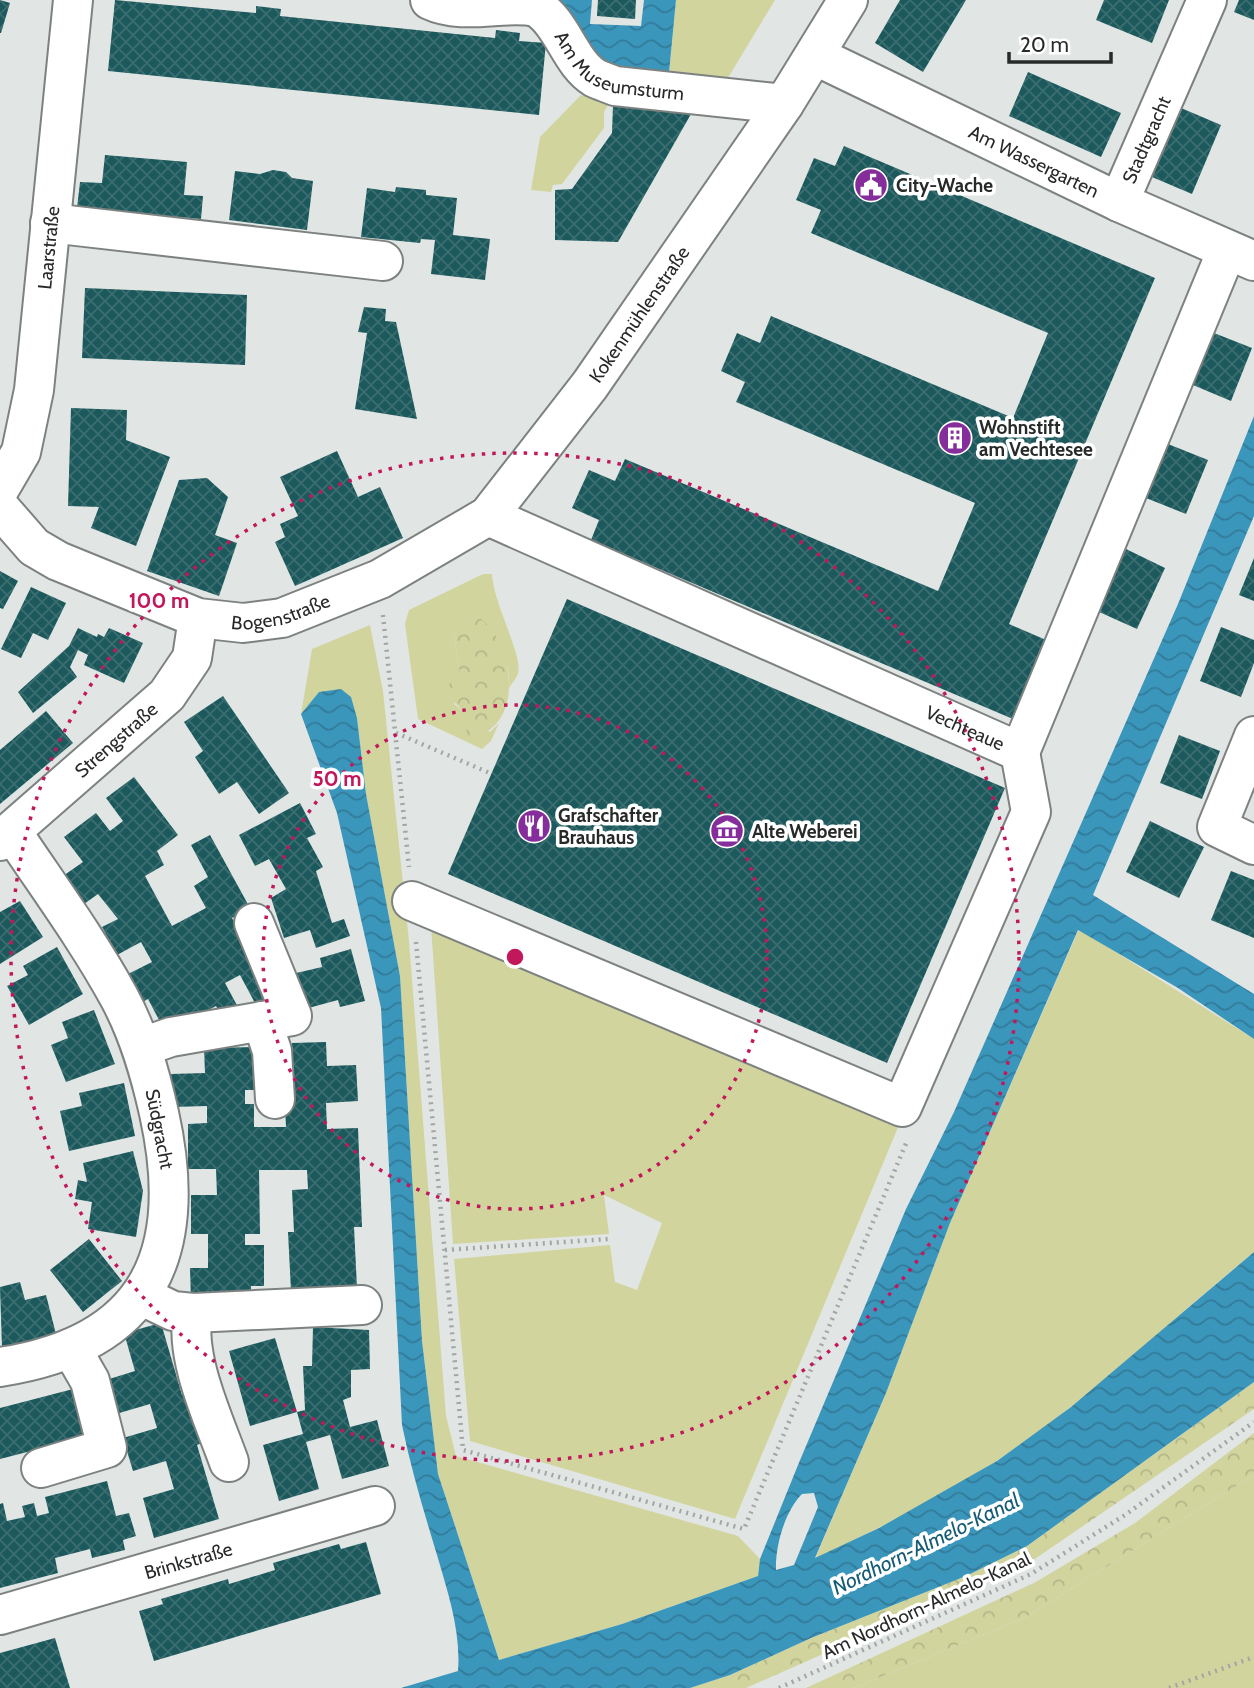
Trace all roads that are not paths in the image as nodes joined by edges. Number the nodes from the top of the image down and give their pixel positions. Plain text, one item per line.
1 (73, 0) edge
2 (430, 0) edge
3 (849, 0) edge
4 (1207, 0) edge
5 (816, 56) junction
6 (784, 104) junction
7 (1119, 202) junction
8 (50, 223) junction
9 (1241, 256) edge
10 (383, 261) dead end
11 (0, 488) edge
12 (0, 508) edge
13 (488, 516) junction
14 (380, 579) joint
15 (198, 618) junction
16 (1254, 736) edge
17 (1020, 752) junction
18 (6, 836) edge
19 (1254, 845) edge
20 (412, 901) dead end
21 (254, 923) dead end
22 (262, 1021) junction
23 (142, 1047) junction
24 (275, 1099) dead end
25 (142, 1296) junction
26 (362, 1305) dead end
27 (193, 1313) junction
28 (71, 1348) junction
29 (0, 1367) edge
30 (229, 1462) dead end
31 (41, 1468) dead end
32 (375, 1506) dead end
33 (0, 1615) edge

1 - 8 street, Laarstraße
2 - 6 street, Am Museumsturm
3 - 5 street, Kokenmühlenstraße
4 - 7 street, Stadtgracht
5 - 6 street, Kokenmühlenstraße
5 - 7 street, Am Wassergarten
6 - 13 street, Kokenmühlenstraße
7 - 9 street, Am Wassergarten
8 - 10 street
8 - 11 street, Laarstraße
9 - 17 street, Vechteaue
12 - 15 street, Bogenstraße
13 - 14 street, Kokenmühlenstraße
13 - 17 street, Vechteaue
14 - 15 street, Bogenstraße
15 - 18 street, Strengstraße
16 - 19 street
17 - 20 street
18 - 23 street, Südgracht
21 - 22 street
22 - 23 street
22 - 24 street
23 - 25 street, Südgracht
25 - 27 street
25 - 28 street, Südgracht
26 - 27 street
27 - 30 street
28 - 29 street, Südgracht
28 - 31 street
32 - 33 street, Brinkstraße

